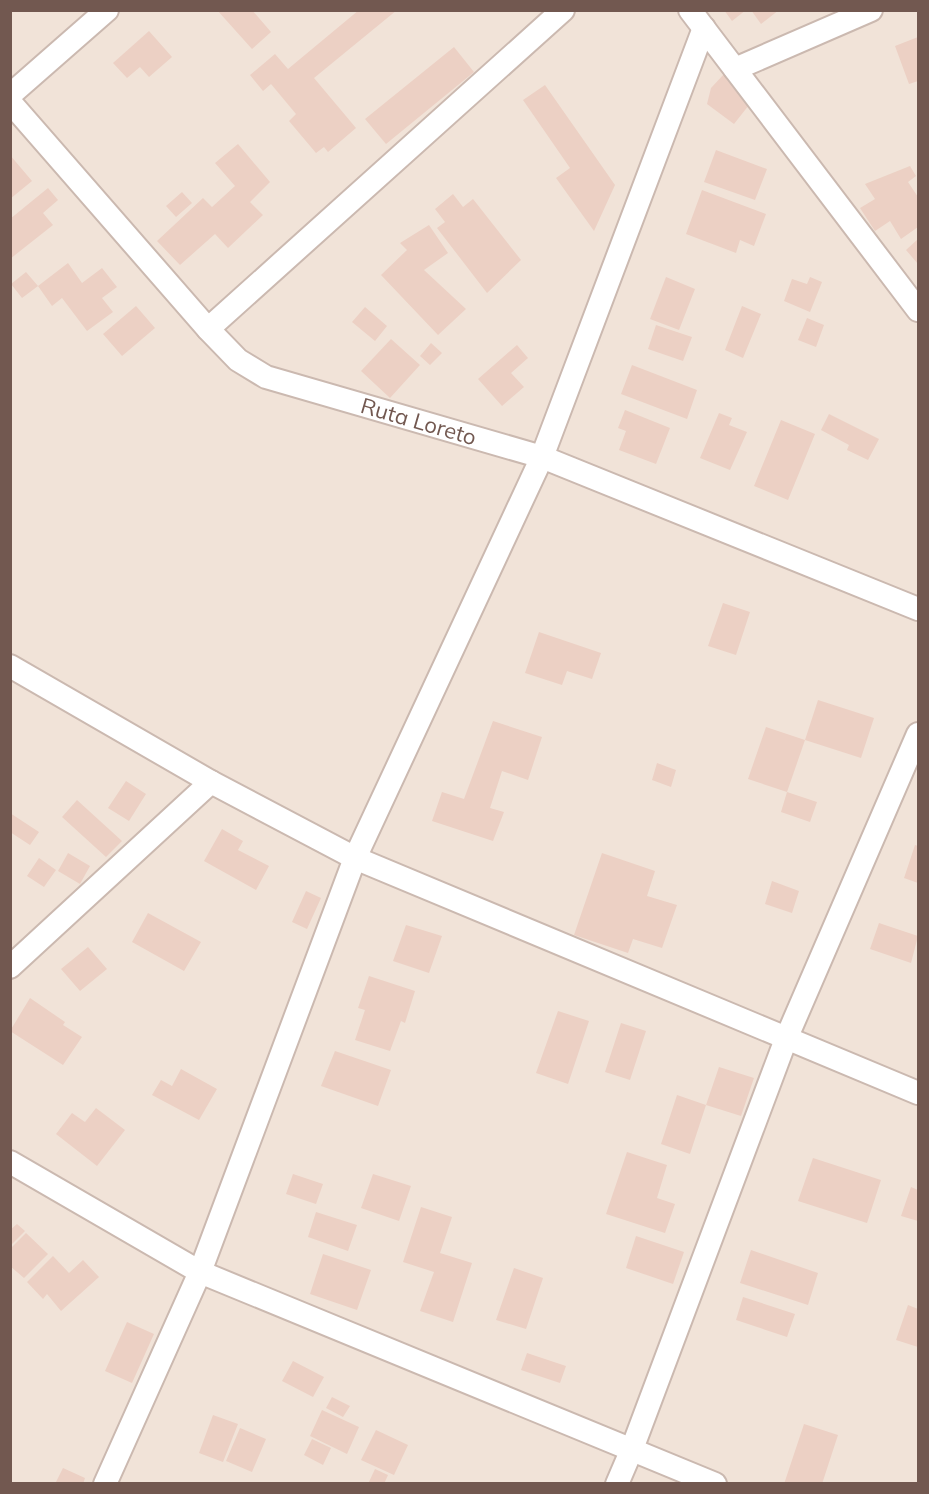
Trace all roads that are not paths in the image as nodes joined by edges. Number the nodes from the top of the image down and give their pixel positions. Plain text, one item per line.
1 (107, 10) edge
2 (563, 10) edge
3 (870, 10) edge
4 (697, 19) edge
5 (735, 69) junction
6 (10, 95) edge
7 (10, 102) edge
8 (918, 307) edge
9 (208, 329) junction
10 (542, 457) junction
11 (918, 609) edge
12 (10, 666) edge
13 (918, 734) edge
14 (211, 782) junction
15 (355, 858) junction
16 (10, 967) edge
17 (786, 1039) junction
18 (918, 1093) edge
19 (10, 1162) edge
20 (200, 1272) junction
21 (632, 1449) junction
22 (105, 1484) edge
23 (617, 1484) edge
24 (715, 1484) edge

1 - 6 street
2 - 9 street
3 - 5 street
4 - 5 street
4 - 10 street
5 - 8 street
7 - 9 street, Ruta Loreto
9 - 10 street, Ruta Loreto
10 - 11 street, Ruta Loreto
10 - 15 street
12 - 14 street
13 - 17 street
14 - 15 street
14 - 16 street
15 - 17 street
15 - 20 street
17 - 18 street
17 - 21 street
19 - 20 street
20 - 21 street
20 - 22 street
21 - 23 street
21 - 24 street

